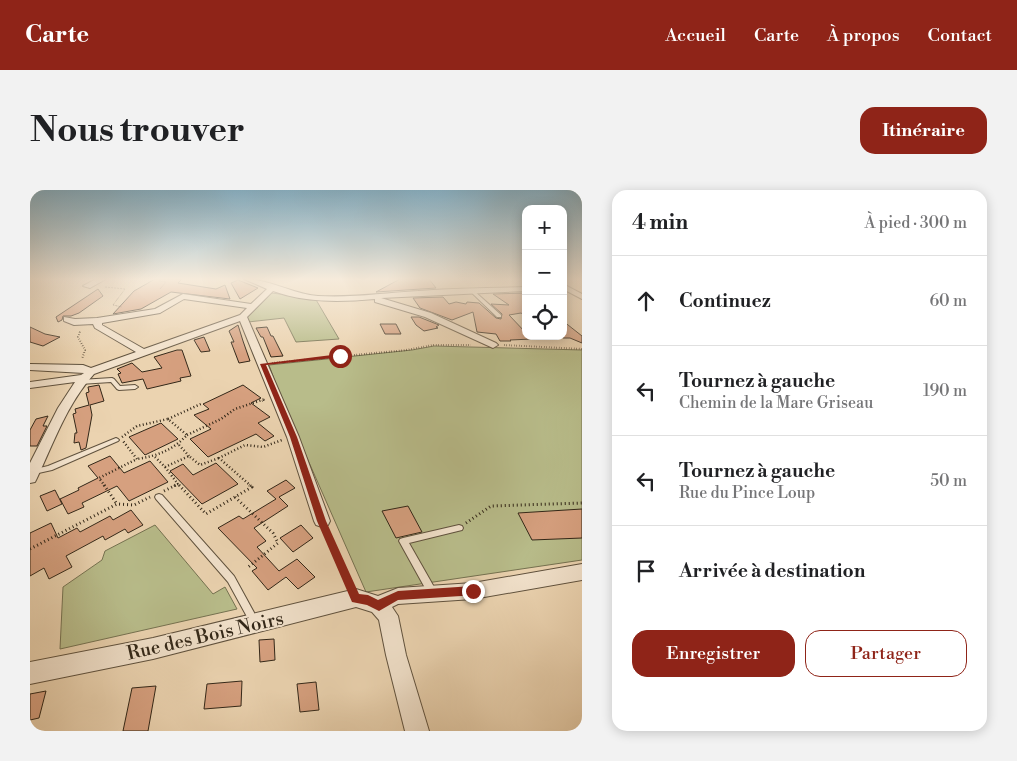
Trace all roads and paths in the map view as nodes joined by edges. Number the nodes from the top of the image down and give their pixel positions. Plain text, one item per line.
1 (114, 304) edge
2 (171, 304) edge
3 (236, 304) edge
4 (256, 304) edge
5 (391, 304) edge
6 (486, 304) edge
7 (254, 307) junction
8 (499, 316) dead end
9 (243, 317) junction
10 (67, 319) dead end
11 (99, 320) junction
12 (493, 345) junction
13 (582, 349) edge
14 (144, 353) junction
15 (263, 364) junction
16 (30, 367) edge
17 (84, 375) junction
18 (30, 384) edge
19 (135, 387) dead end
20 (278, 400) junction
21 (203, 403) dead end
22 (168, 419) junction
23 (188, 435) junction
24 (293, 437) junction
25 (116, 440) dead end
26 (180, 444) junction
27 (189, 456) junction
28 (155, 457) junction
29 (219, 458) junction
30 (137, 459) junction
31 (165, 467) junction
32 (32, 475) edge
33 (178, 484) junction
34 (159, 497) dead end
35 (235, 497) junction
36 (582, 503) edge
37 (118, 504) junction
38 (322, 521) joint
39 (459, 528) joint
40 (30, 549) edge
41 (247, 568) dead end
42 (582, 572) edge
43 (434, 594) junction
44 (356, 598) junction
45 (379, 606) junction
46 (256, 624) junction
47 (30, 673) edge
48 (417, 731) edge

1 - 11 path
2 - 11 street
3 - 7 street
4 - 7 street
5 - 12 street
6 - 8 lane
7 - 9 street
9 - 14 street
9 - 15 street
10 - 11 street
11 - 14 street
11 - 17 path
12 - 13 path
12 - 15 path
14 - 17 street
15 - 20 street
16 - 17 street
17 - 18 street
17 - 19 lane
17 - 32 street
20 - 23 path
20 - 24 street
21 - 22 path
22 - 23 path
22 - 30 path
23 - 26 path
24 - 29 path
24 - 38 street
25 - 32 lane
26 - 27 path
26 - 28 path
27 - 29 path
27 - 31 path
28 - 30 path
28 - 31 path
29 - 35 path
30 - 37 path
31 - 33 path
33 - 35 path
33 - 37 path
34 - 46 lane
35 - 41 path
36 - 39 path
37 - 40 path
38 - 44 path
39 - 43 lane
42 - 43 street
43 - 45 street
44 - 45 street
44 - 46 street, Rue des Bois Noirs
45 - 48 street
46 - 47 street, Rue des Bois Noirs

